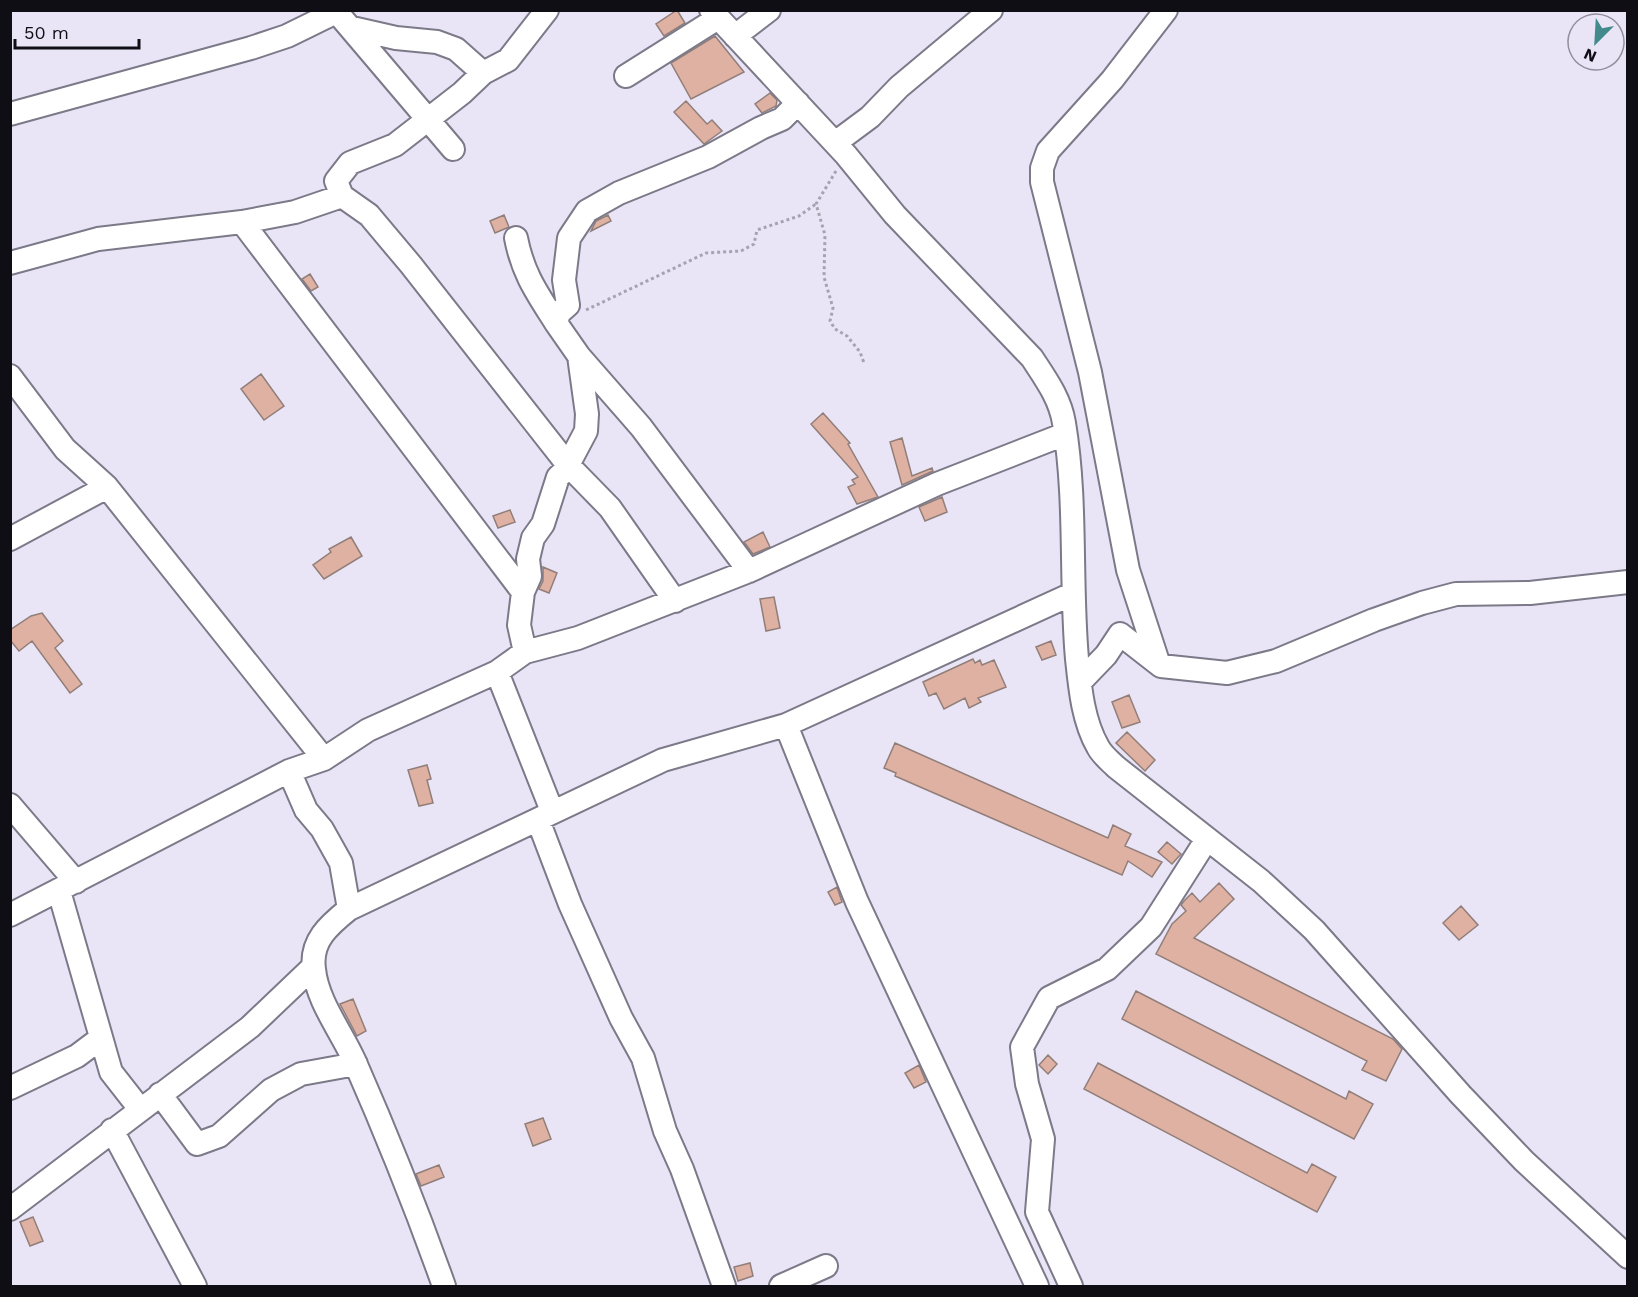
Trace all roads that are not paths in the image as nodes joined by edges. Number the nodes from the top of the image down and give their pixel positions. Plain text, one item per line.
1 (547, 10) edge
2 (769, 10) edge
3 (991, 10) edge
4 (1166, 10) edge
5 (336, 11) edge
6 (714, 14) edge
7 (352, 28) junction
8 (735, 36) junction
9 (483, 73) junction
10 (626, 76) dead end
11 (798, 103) junction
12 (10, 114) edge
13 (428, 119) junction
14 (453, 149) dead end
15 (841, 149) junction
16 (342, 196) junction
17 (242, 222) junction
18 (516, 238) dead end
19 (10, 263) edge
20 (561, 315) junction
21 (579, 356) junction
22 (10, 376) edge
23 (1065, 434) junction
24 (569, 466) junction
25 (106, 487) junction
26 (10, 540) edge
27 (749, 572) junction
28 (1628, 582) edge
29 (523, 592) junction
30 (1072, 594) junction
31 (675, 601) junction
32 (525, 652) junction
33 (1158, 662) junction
34 (497, 672) junction
35 (1080, 682) junction
36 (786, 725) junction
37 (324, 759) junction
38 (289, 771) junction
39 (10, 805) edge
40 (545, 816) junction
41 (1207, 839) junction
42 (67, 886) junction
43 (349, 909) junction
44 (10, 915) edge
45 (313, 967) junction
46 (101, 1038) junction
47 (356, 1064) junction
48 (10, 1088) edge
49 (160, 1094) junction
50 (140, 1109) junction
51 (112, 1130) junction
52 (10, 1209) edge
53 (1628, 1257) edge
54 (826, 1266) dead end
55 (195, 1287) edge
56 (444, 1287) edge
57 (724, 1287) edge
58 (781, 1287) edge
59 (1037, 1287) edge
60 (1071, 1287) edge

1 - 9 street
2 - 8 street
3 - 15 street
4 - 33 street
5 - 7 street
5 - 12 street
6 - 8 street
6 - 10 street
7 - 9 street
7 - 13 street
8 - 11 street
9 - 13 street
11 - 15 street
11 - 20 street
13 - 14 street
13 - 16 street
15 - 23 street
16 - 17 street
16 - 24 street
17 - 19 street
17 - 29 street
18 - 20 street
20 - 21 street
21 - 24 street
21 - 27 street
22 - 25 street
23 - 27 street
23 - 30 street
24 - 29 street
24 - 31 street
25 - 26 street
25 - 37 street
27 - 31 street
28 - 33 street
29 - 32 street
30 - 35 street
30 - 36 street
31 - 32 street
32 - 34 street
33 - 35 street
34 - 37 street
34 - 40 street
35 - 41 street
36 - 40 street
36 - 59 street
37 - 38 street
38 - 42 street
38 - 43 street
39 - 42 street
40 - 43 street
40 - 57 street
41 - 53 street
41 - 60 street
42 - 44 street
42 - 46 street
43 - 45 street
45 - 47 street
45 - 49 street
46 - 48 street
46 - 50 street
47 - 49 street
47 - 56 street
49 - 50 street
50 - 51 street
51 - 52 street
51 - 55 street
54 - 58 street

